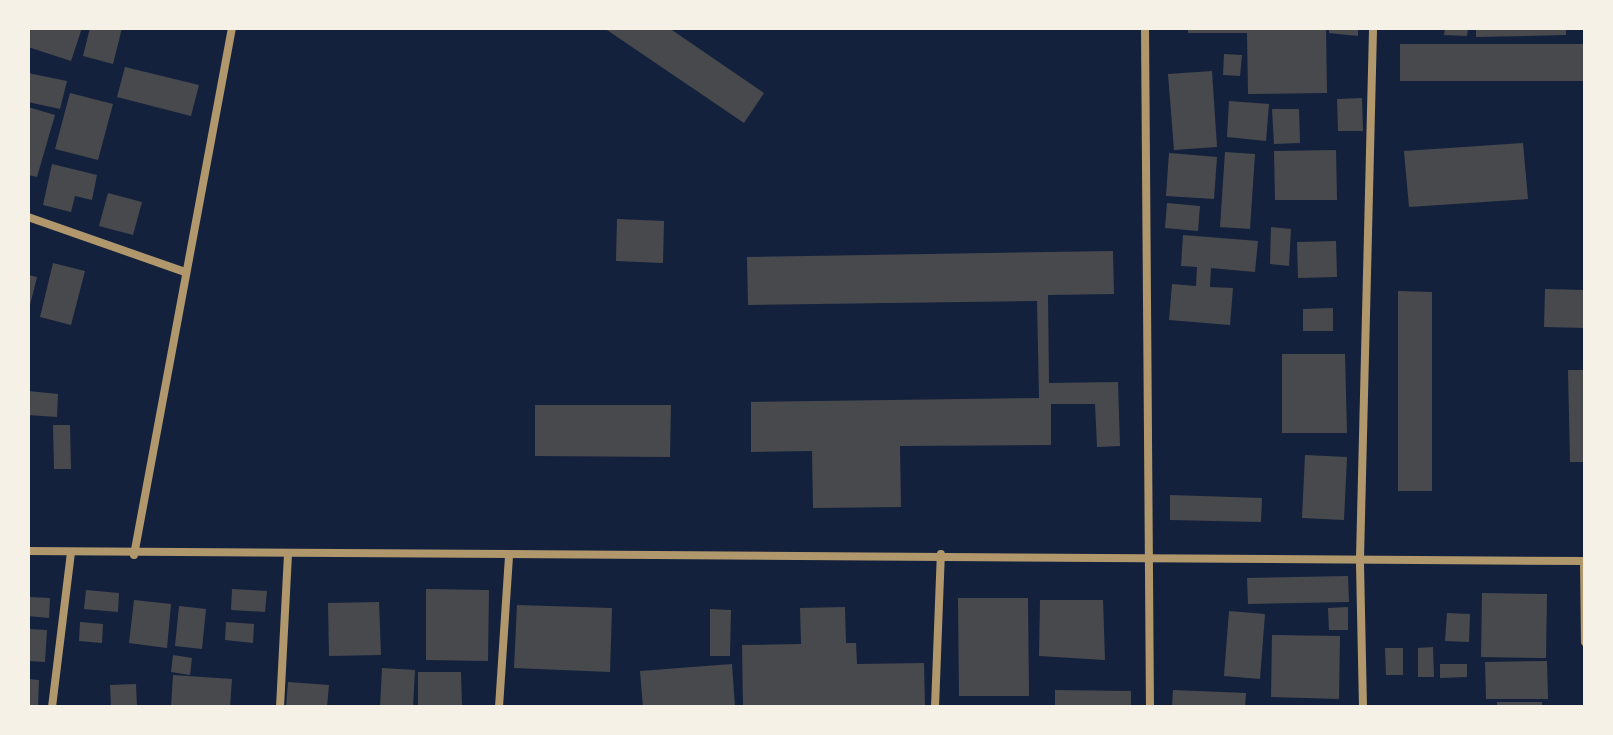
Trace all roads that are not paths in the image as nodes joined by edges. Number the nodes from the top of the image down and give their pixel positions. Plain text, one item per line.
1 (232, 28) edge
2 (1145, 28) edge
3 (1373, 28) edge
4 (28, 217) edge
5 (185, 272) junction
6 (28, 551) edge
7 (71, 553) junction
8 (941, 554) junction
9 (134, 555) junction
10 (509, 555) junction
11 (288, 556) junction
12 (1151, 556) junction
13 (1360, 558) junction
14 (1584, 561) edge
15 (1585, 642) edge
16 (52, 707) edge
17 (280, 707) edge
18 (499, 707) edge
19 (935, 707) edge
20 (1150, 707) edge
21 (1363, 707) edge

1 - 5 street
2 - 12 street
3 - 13 street
4 - 5 street
5 - 9 street
6 - 7 street
7 - 9 street
7 - 16 street
8 - 10 street
8 - 12 street
8 - 19 street
9 - 11 street
10 - 11 street
10 - 18 street
11 - 17 street
12 - 13 street
12 - 20 street
13 - 14 street
13 - 21 street
14 - 15 street

